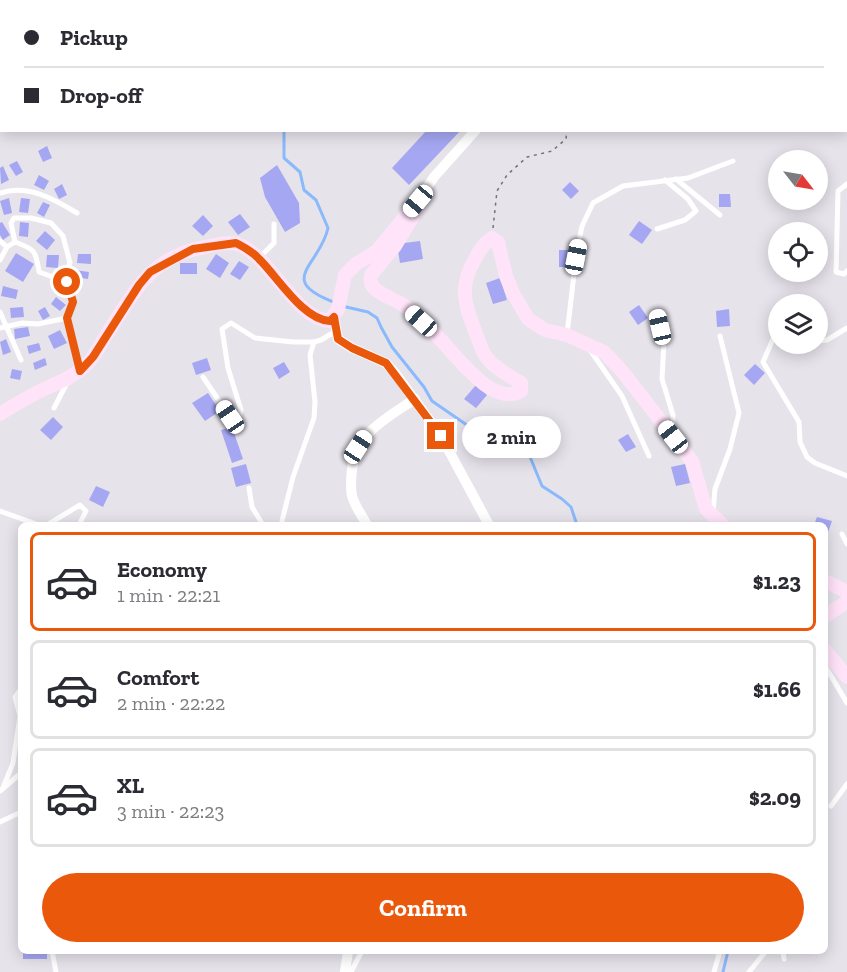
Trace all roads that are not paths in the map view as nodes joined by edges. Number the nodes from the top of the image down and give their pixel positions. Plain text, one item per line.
1 (474, 132) edge
2 (733, 161) dead end
3 (676, 179) junction
4 (665, 180) junction
5 (847, 184) edge
6 (0, 193) edge
7 (418, 201) junction
8 (77, 213) dead end
9 (720, 215) dead end
10 (274, 224) dead end
11 (657, 229) dead end
12 (0, 241) edge
13 (15, 242) junction
14 (7, 247) junction
15 (259, 258) junction
16 (0, 260) edge
17 (847, 271) edge
18 (63, 280) junction
19 (0, 312) edge
20 (657, 312) dead end
21 (337, 315) junction
22 (67, 318) junction
23 (0, 328) edge
24 (8, 328) junction
25 (847, 328) edge
26 (567, 335) junction
27 (720, 336) dead end
28 (828, 339) edge
29 (314, 342) junction
30 (585, 344) junction
31 (768, 350) edge
32 (21, 360) dead end
33 (75, 374) junction
34 (203, 377) dead end
35 (415, 399) junction
36 (54, 408) dead end
37 (0, 414) edge
38 (673, 437) junction
39 (649, 456) dead end
40 (847, 476) edge
41 (249, 488) dead end
42 (0, 511) edge
43 (718, 521) edge
44 (31, 522) edge
45 (52, 522) edge
46 (80, 522) edge
47 (261, 522) edge
48 (282, 522) edge
49 (365, 522) edge
50 (487, 522) edge
51 (842, 534) dead end
52 (847, 544) edge
53 (828, 582) edge
54 (847, 592) edge
55 (847, 602) edge
56 (828, 614) edge
57 (828, 654) edge
58 (828, 671) edge
59 (847, 677) edge
60 (18, 693) edge
61 (847, 704) edge
62 (18, 708) edge
63 (18, 729) edge
64 (18, 775) edge
65 (847, 784) edge
66 (2, 790) edge
67 (831, 806) dead end
68 (18, 813) edge
69 (0, 822) edge
70 (53, 954) edge
71 (348, 954) edge
72 (360, 954) edge
73 (719, 954) edge
74 (764, 954) edge
75 (783, 954) edge
76 (784, 959) dead end
77 (56, 972) edge
78 (345, 972) edge
79 (351, 972) edge
80 (714, 972) edge
81 (749, 972) edge

1 - 7 street
2 - 3 lane
3 - 4 lane
3 - 9 lane
4 - 11 lane
4 - 26 lane
5 - 17 lane
6 - 8 lane
7 - 21 street
7 - 26 street
10 - 15 lane
12 - 14 lane
13 - 14 lane
13 - 18 lane
13 - 18 lane
14 - 16 lane
15 - 21 street
15 - 33 street
18 - 22 lane
19 - 24 lane
20 - 38 lane
21 - 29 lane
21 - 35 street
22 - 24 lane
22 - 33 lane
23 - 24 lane
24 - 32 lane
25 - 28 lane
26 - 30 street
27 - 43 lane
29 - 34 lane
29 - 48 lane
30 - 38 street
30 - 39 lane
31 - 40 lane
33 - 36 lane
33 - 37 street
35 - 49 street
35 - 50 street
38 - 43 street
41 - 47 lane
42 - 44 lane
45 - 46 lane
51 - 52 lane
53 - 54 street
55 - 56 street
57 - 59 street
58 - 61 lane
60 - 62 lane
63 - 66 lane
64 - 66 lane
65 - 67 lane
68 - 69 lane
70 - 77 lane
71 - 78 street
72 - 79 lane
73 - 80 lane
74 - 81 lane
75 - 76 lane

